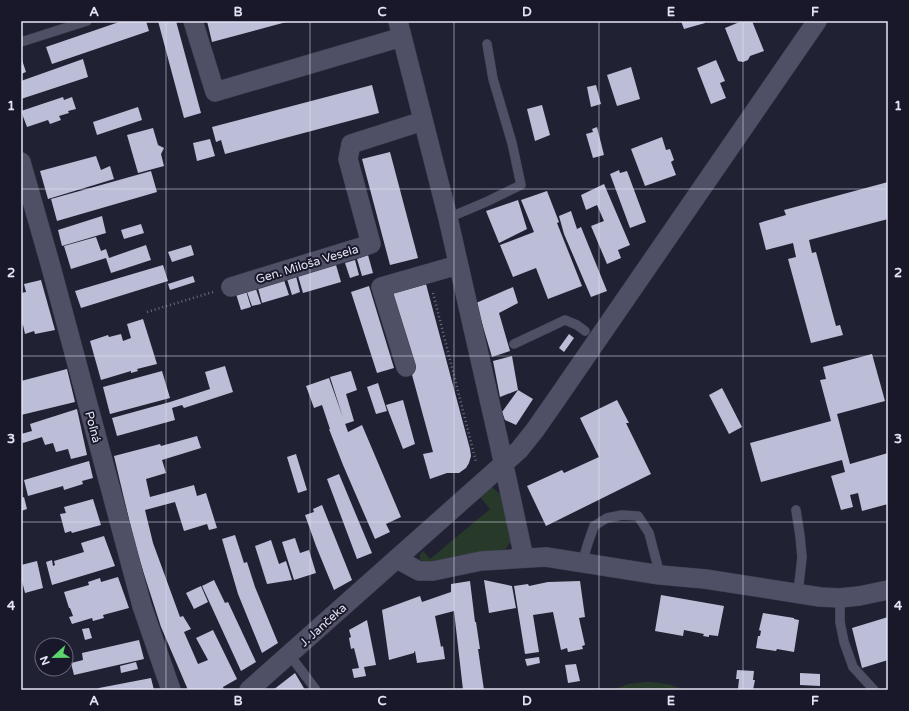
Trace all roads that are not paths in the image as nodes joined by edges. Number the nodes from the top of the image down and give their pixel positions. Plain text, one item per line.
1 (87, 21) edge
2 (194, 21) edge
3 (817, 21) edge
4 (400, 29) edge
5 (21, 42) edge
6 (487, 44) dead end
7 (423, 121) junction
8 (21, 162) edge
9 (448, 218) junction
10 (458, 265) junction
11 (231, 287) road end
12 (585, 331) dead end
13 (514, 344) dead end
14 (406, 367) dead end
15 (504, 464) junction
16 (796, 510) dead end
17 (524, 558) junction
18 (397, 559) junction
19 (582, 563) junction
20 (660, 575) junction
21 (888, 590) edge
22 (798, 594) junction
23 (840, 598) junction
24 (290, 654) junction
25 (171, 690) edge
26 (249, 690) edge
27 (316, 690) edge
28 (874, 690) edge

1 - 5 lane
2 - 4 street
3 - 15 street, J. Jančeka
4 - 7 street
6 - 9 lane
7 - 9 street
7 - 11 street, Gen. Miloša Vesela
8 - 25 street, Poľná
9 - 10 street
10 - 14 street
10 - 15 street
12 - 13 lane
15 - 17 street
15 - 18 street, J. Jančeka
16 - 22 lane
17 - 18 street
17 - 19 street
18 - 24 street, J. Jančeka
19 - 20 street
19 - 20 lane
20 - 22 street
21 - 23 street
22 - 23 street
23 - 28 lane
24 - 26 street, J. Jančeka
24 - 27 lane

